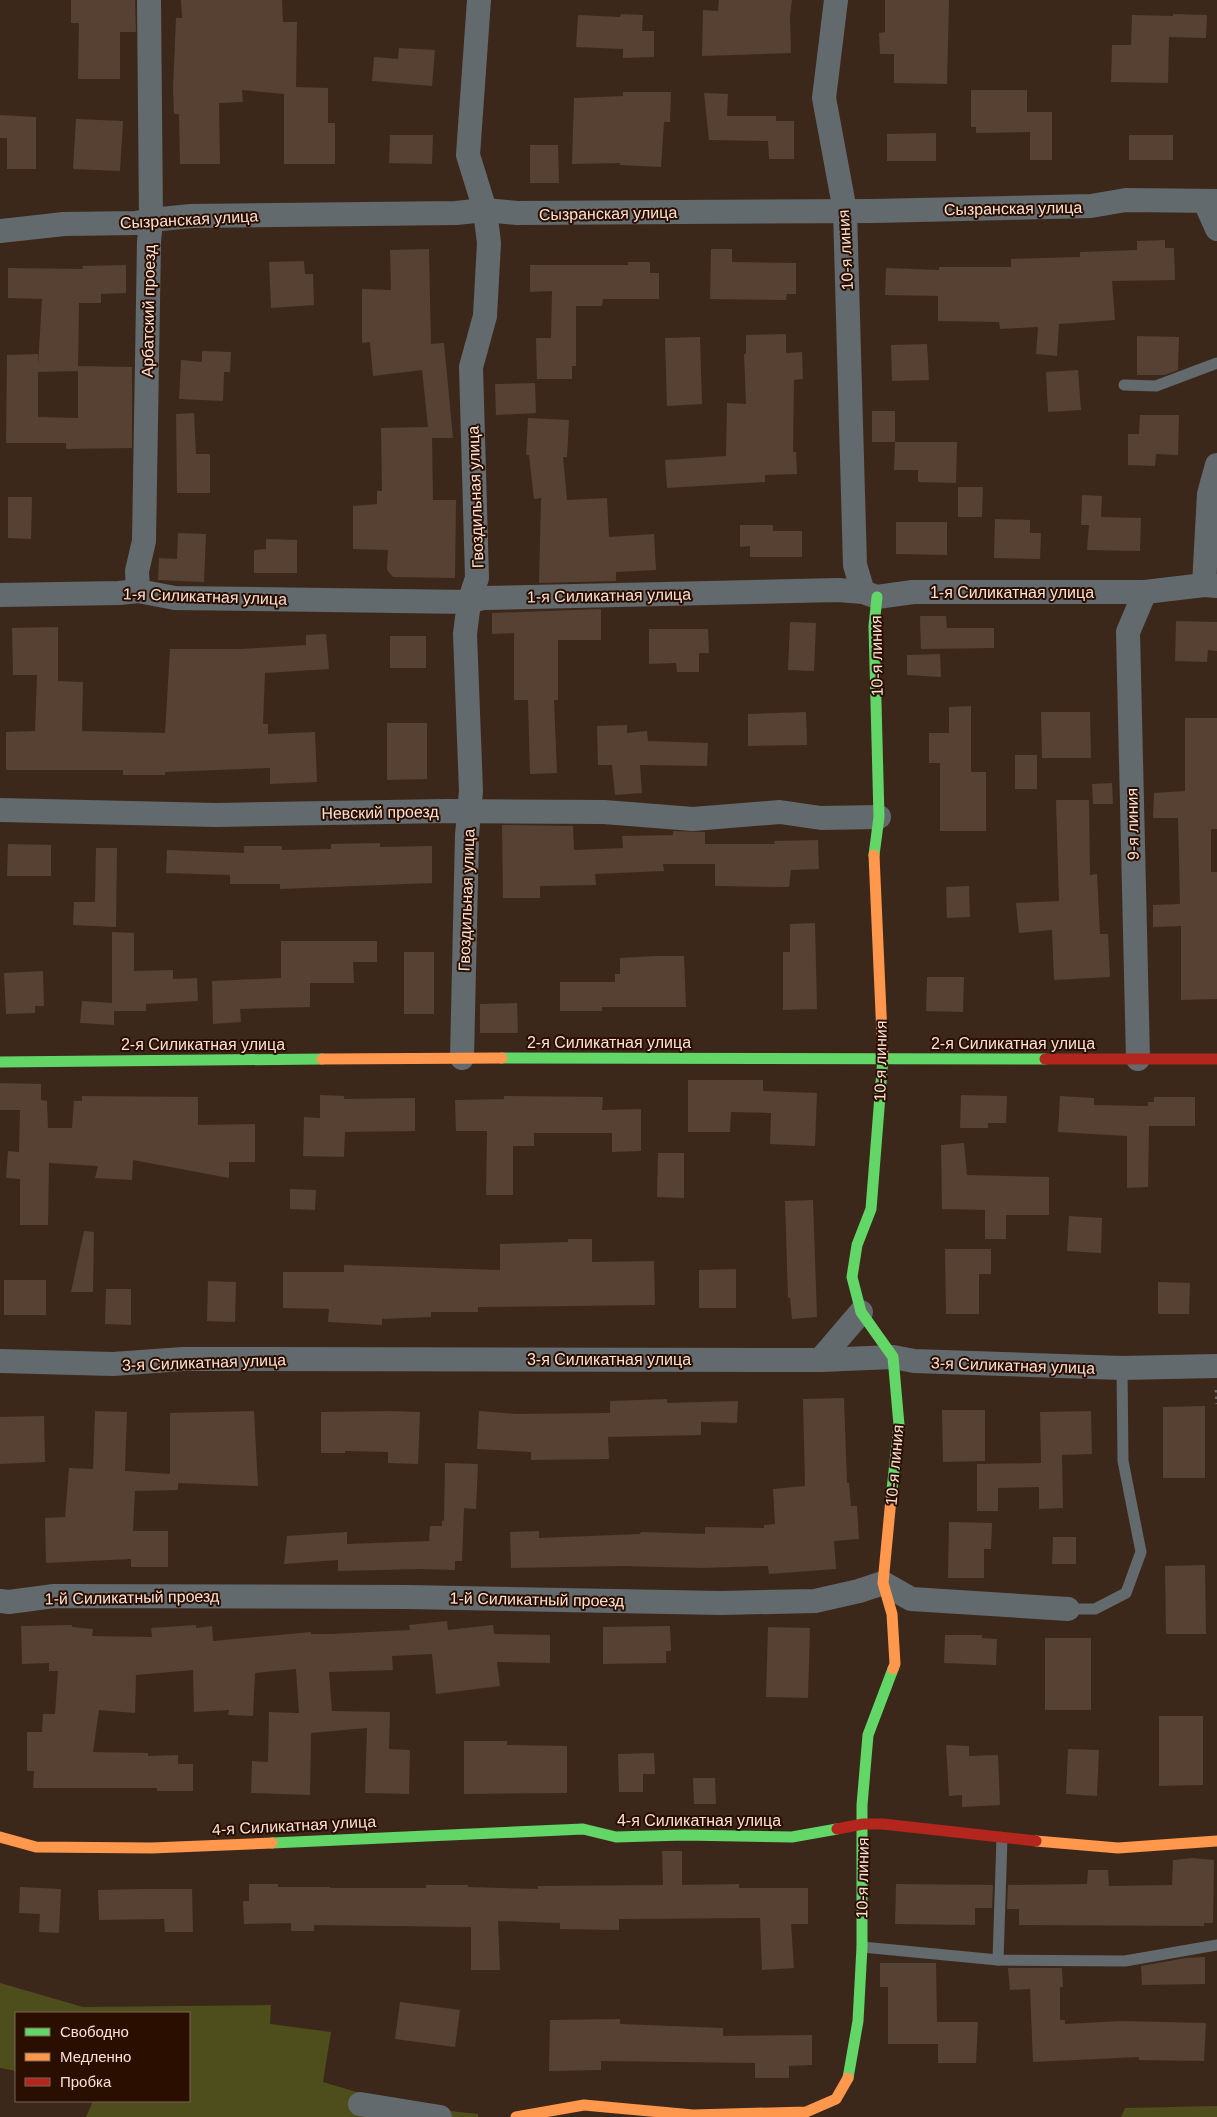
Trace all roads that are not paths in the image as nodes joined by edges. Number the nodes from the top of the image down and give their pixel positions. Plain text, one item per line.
1 (149, 0) edge
2 (479, 0) edge
3 (836, 0) edge
4 (1211, 201) edge
5 (486, 210) junction
6 (845, 211) junction
7 (151, 220) junction
8 (1217, 229) edge
9 (0, 231) edge
10 (1217, 363) edge
11 (1124, 385) dead end
12 (1217, 465) edge
13 (1211, 586) edge
14 (138, 591) junction
15 (1145, 592) junction
16 (870, 594) junction
17 (0, 595) edge
18 (469, 602) junction
19 (0, 810) edge
20 (470, 811) junction
21 (879, 817) junction
22 (462, 1058) junction
23 (883, 1059) junction
24 (1138, 1059) junction
25 (1217, 1059) edge
26 (0, 1062) edge
27 (861, 1312) junction
28 (893, 1357) junction
29 (820, 1360) junction
30 (0, 1361) edge
31 (1217, 1366) edge
32 (1122, 1368) junction
33 (883, 1583) junction
34 (0, 1601) edge
35 (1068, 1609) joint
36 (863, 1824) junction
37 (0, 1837) edge
38 (1002, 1838) junction
39 (1217, 1841) edge
40 (1217, 1945) edge
41 (862, 1947) junction
42 (998, 1960) junction
43 (360, 2104) dead end
44 (440, 2117) edge
45 (516, 2117) edge

1 - 7 street, Арбатский проезд
2 - 5 street, Гвоздильная улица
3 - 6 street, 10-я линия
4 - 6 street, Сызранская улица
4 - 8 street
5 - 6 street, Сызранская улица
5 - 7 street, Сызранская улица
5 - 18 street, Гвоздильная улица
6 - 16 street, 10-я линия
7 - 9 street, Сызранская улица
7 - 14 street, Арбатский проезд
10 - 11 lane
12 - 13 street
13 - 15 street, 1-я Силикатная улица
14 - 17 street, 1-я Силикатная улица
14 - 18 street, 1-я Силикатная улица
15 - 16 street, 1-я Силикатная улица
15 - 24 street, 9-я линия
16 - 18 street, 1-я Силикатная улица
16 - 21 street, 10-я линия
18 - 20 street, Гвоздильная улица
19 - 20 street, Невский проезд
20 - 21 street, Невский проезд
20 - 22 street, Гвоздильная улица
21 - 23 street, 10-я линия
22 - 23 street, 2-я Силикатная улица
22 - 26 street, 2-я Силикатная улица
23 - 24 street, 2-я Силикатная улица
23 - 27 street, 10-я линия
24 - 25 street, 2-я Силикатная улица
27 - 28 street, 10-я линия
27 - 29 street
28 - 29 street, 3-я Силикатная улица
28 - 32 street, 3-я Силикатная улица
28 - 33 street, 10-я линия
29 - 30 street, 3-я Силикатная улица
31 - 32 street, 3-я Силикатная улица
32 - 35 lane
33 - 34 street, 1-й Силикатный проезд
33 - 35 street
33 - 36 street, 10-я линия
36 - 37 street, 4-я Силикатная улица
36 - 38 street, 4-я Силикатная улица
36 - 41 street, 10-я линия
38 - 39 street, 4-я Силикатная улица
38 - 42 lane
40 - 42 lane
41 - 42 lane
41 - 45 street, 10-я линия
43 - 44 street

